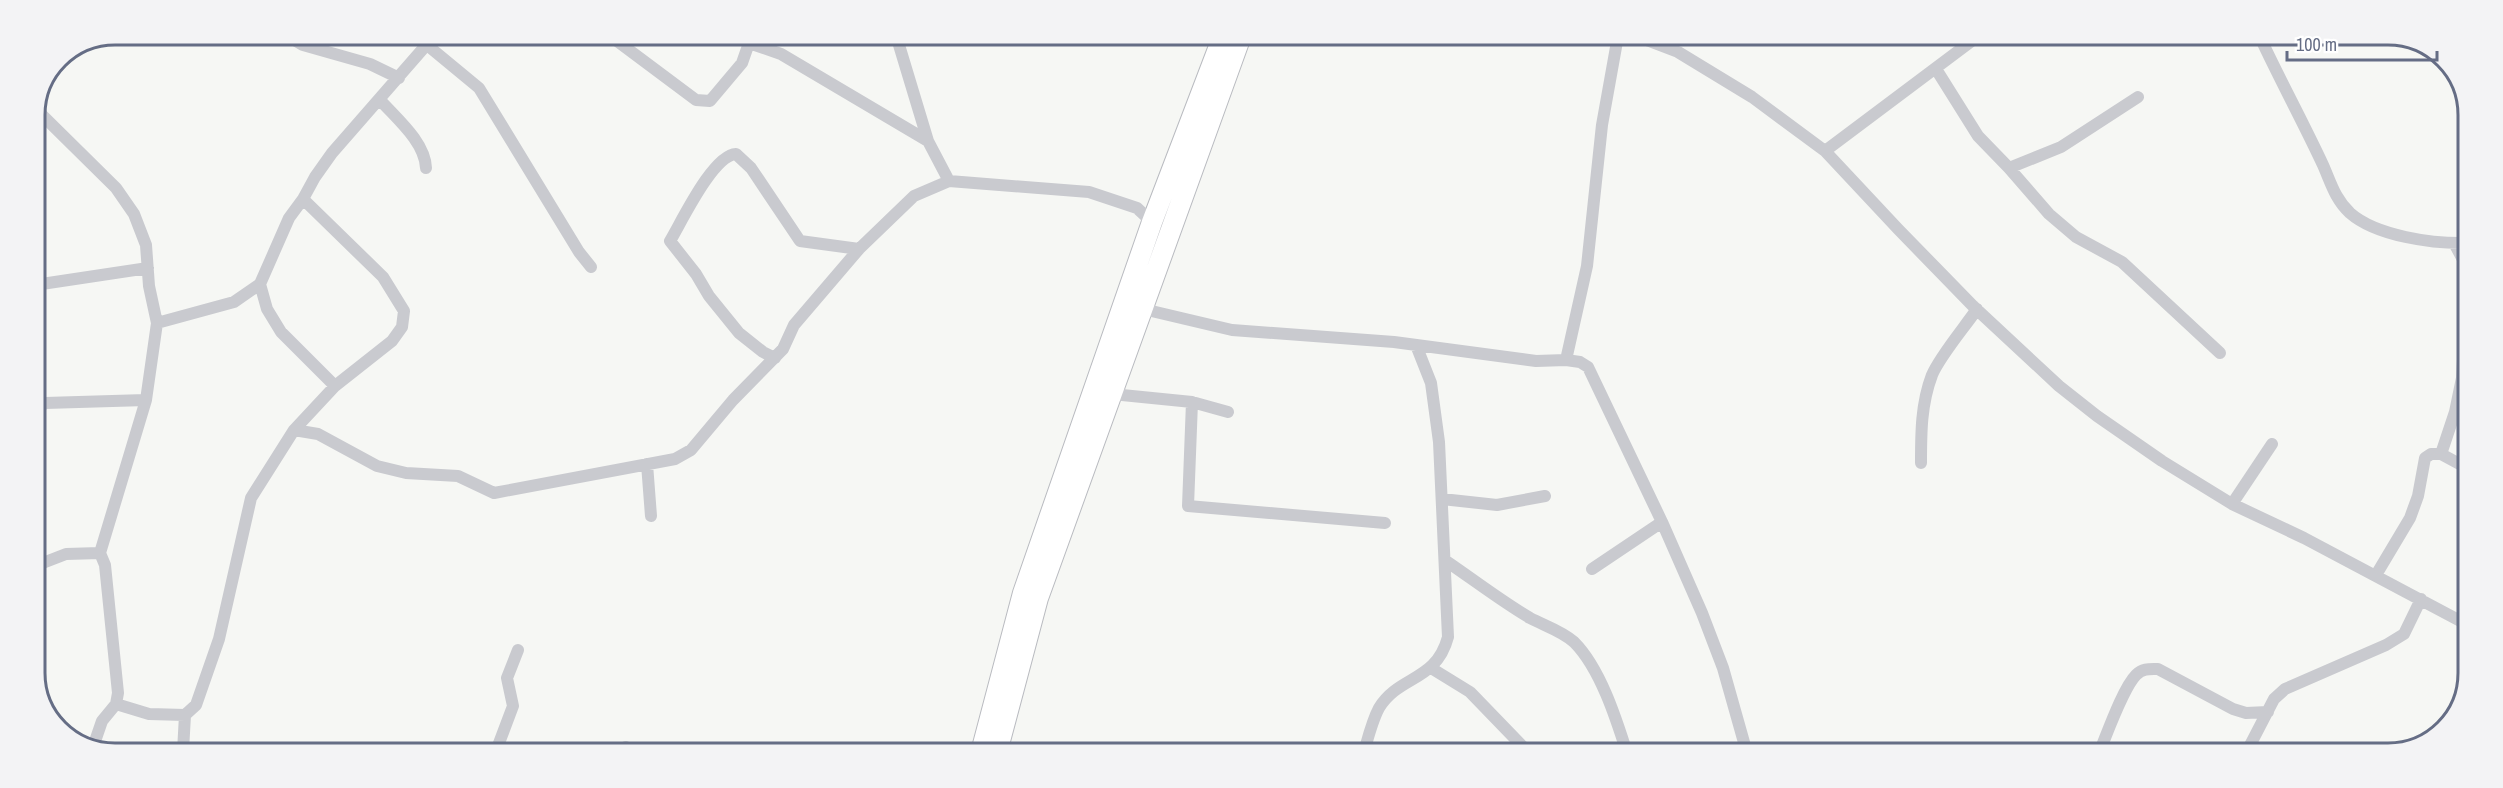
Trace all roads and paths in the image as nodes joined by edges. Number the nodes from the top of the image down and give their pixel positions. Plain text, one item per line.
1 (303, 45) edge
2 (427, 45) joint
3 (622, 45) edge
4 (744, 45) edge
5 (759, 45) edge
6 (899, 45) edge
7 (1220, 45) edge
8 (1238, 45) edge
9 (1616, 45) edge
10 (1660, 45) edge
11 (1967, 45) edge
12 (2264, 45) edge
13 (1936, 69) junction
14 (399, 78) junction
15 (2138, 97) dead end
16 (380, 100) junction
17 (45, 118) edge
18 (928, 141) junction
19 (1825, 151) junction
20 (426, 168) dead end
21 (2009, 168) junction
22 (949, 181) junction
23 (303, 199) junction
24 (1152, 222) junction
25 (2454, 243) junction
26 (2458, 243) edge
27 (859, 249) junction
28 (2458, 250) edge
29 (591, 267) dead end
30 (148, 268) junction
31 (45, 283) edge
32 (260, 284) junction
33 (1143, 309) junction
34 (1977, 309) junction
35 (156, 323) junction
36 (1416, 345) junction
37 (2220, 353) dead end
38 (775, 358) junction
39 (1566, 360) junction
40 (335, 386) junction
41 (1113, 394) junction
42 (2458, 397) edge
43 (146, 400) junction
44 (1192, 402) junction
45 (45, 403) edge
46 (1227, 412) dead end
47 (294, 430) junction
48 (2272, 444) dead end
49 (2441, 454) junction
50 (1921, 463) dead end
51 (2458, 463) edge
52 (647, 464) junction
53 (1545, 496) dead end
54 (1442, 499) junction
55 (2232, 504) junction
56 (651, 516) dead end
57 (1662, 522) junction
58 (1384, 523) dead end
59 (100, 553) junction
60 (1446, 561) junction
61 (45, 562) edge
62 (1592, 569) dead end
63 (2376, 575) junction
64 (2421, 599) junction
65 (2458, 620) edge
66 (518, 650) dead end
67 (1431, 668) junction
68 (116, 705) junction
69 (2268, 712) junction
70 (185, 715) junction
71 (95, 740) edge
72 (183, 743) edge
73 (499, 743) edge
74 (983, 743) edge
75 (999, 743) edge
76 (1367, 743) edge
77 (1519, 743) edge
78 (1624, 743) edge
79 (1744, 743) edge
80 (2103, 743) edge
81 (2251, 743) edge

1 - 14 street
2 - 14 street
2 - 29 street
3 - 4 street
5 - 18 street
6 - 18 street
7 - 24 main road
8 - 33 main road
9 - 39 street
10 - 19 street
11 - 13 street
12 - 25 street
13 - 19 street
13 - 21 street
14 - 16 street
15 - 21 street
16 - 20 street
16 - 23 street
17 - 30 street
18 - 22 street
19 - 34 street
21 - 37 street
22 - 24 street
22 - 27 street
23 - 32 street
23 - 40 street
24 - 74 main road
25 - 26 street
25 - 28 street
27 - 38 street
27 - 38 street
30 - 31 street
30 - 35 street
32 - 35 street
32 - 40 street
33 - 36 street
33 - 41 main road
34 - 50 street
34 - 55 street
35 - 43 street
36 - 39 street
36 - 54 street
38 - 52 street
39 - 57 street
40 - 47 street
41 - 44 street
41 - 75 main road
42 - 49 street
43 - 45 street
43 - 59 street
44 - 46 street
44 - 58 street
47 - 52 street
47 - 70 street
48 - 55 street
49 - 51 street
49 - 63 street
52 - 56 street
53 - 54 street
54 - 60 street
55 - 63 street
57 - 62 street
57 - 79 street
59 - 61 street
59 - 68 street
60 - 67 street
60 - 78 street
63 - 64 street
64 - 65 street
64 - 69 street
66 - 73 street
67 - 76 street
67 - 77 street
68 - 70 street
68 - 71 street
69 - 80 street
69 - 81 street
70 - 72 street

